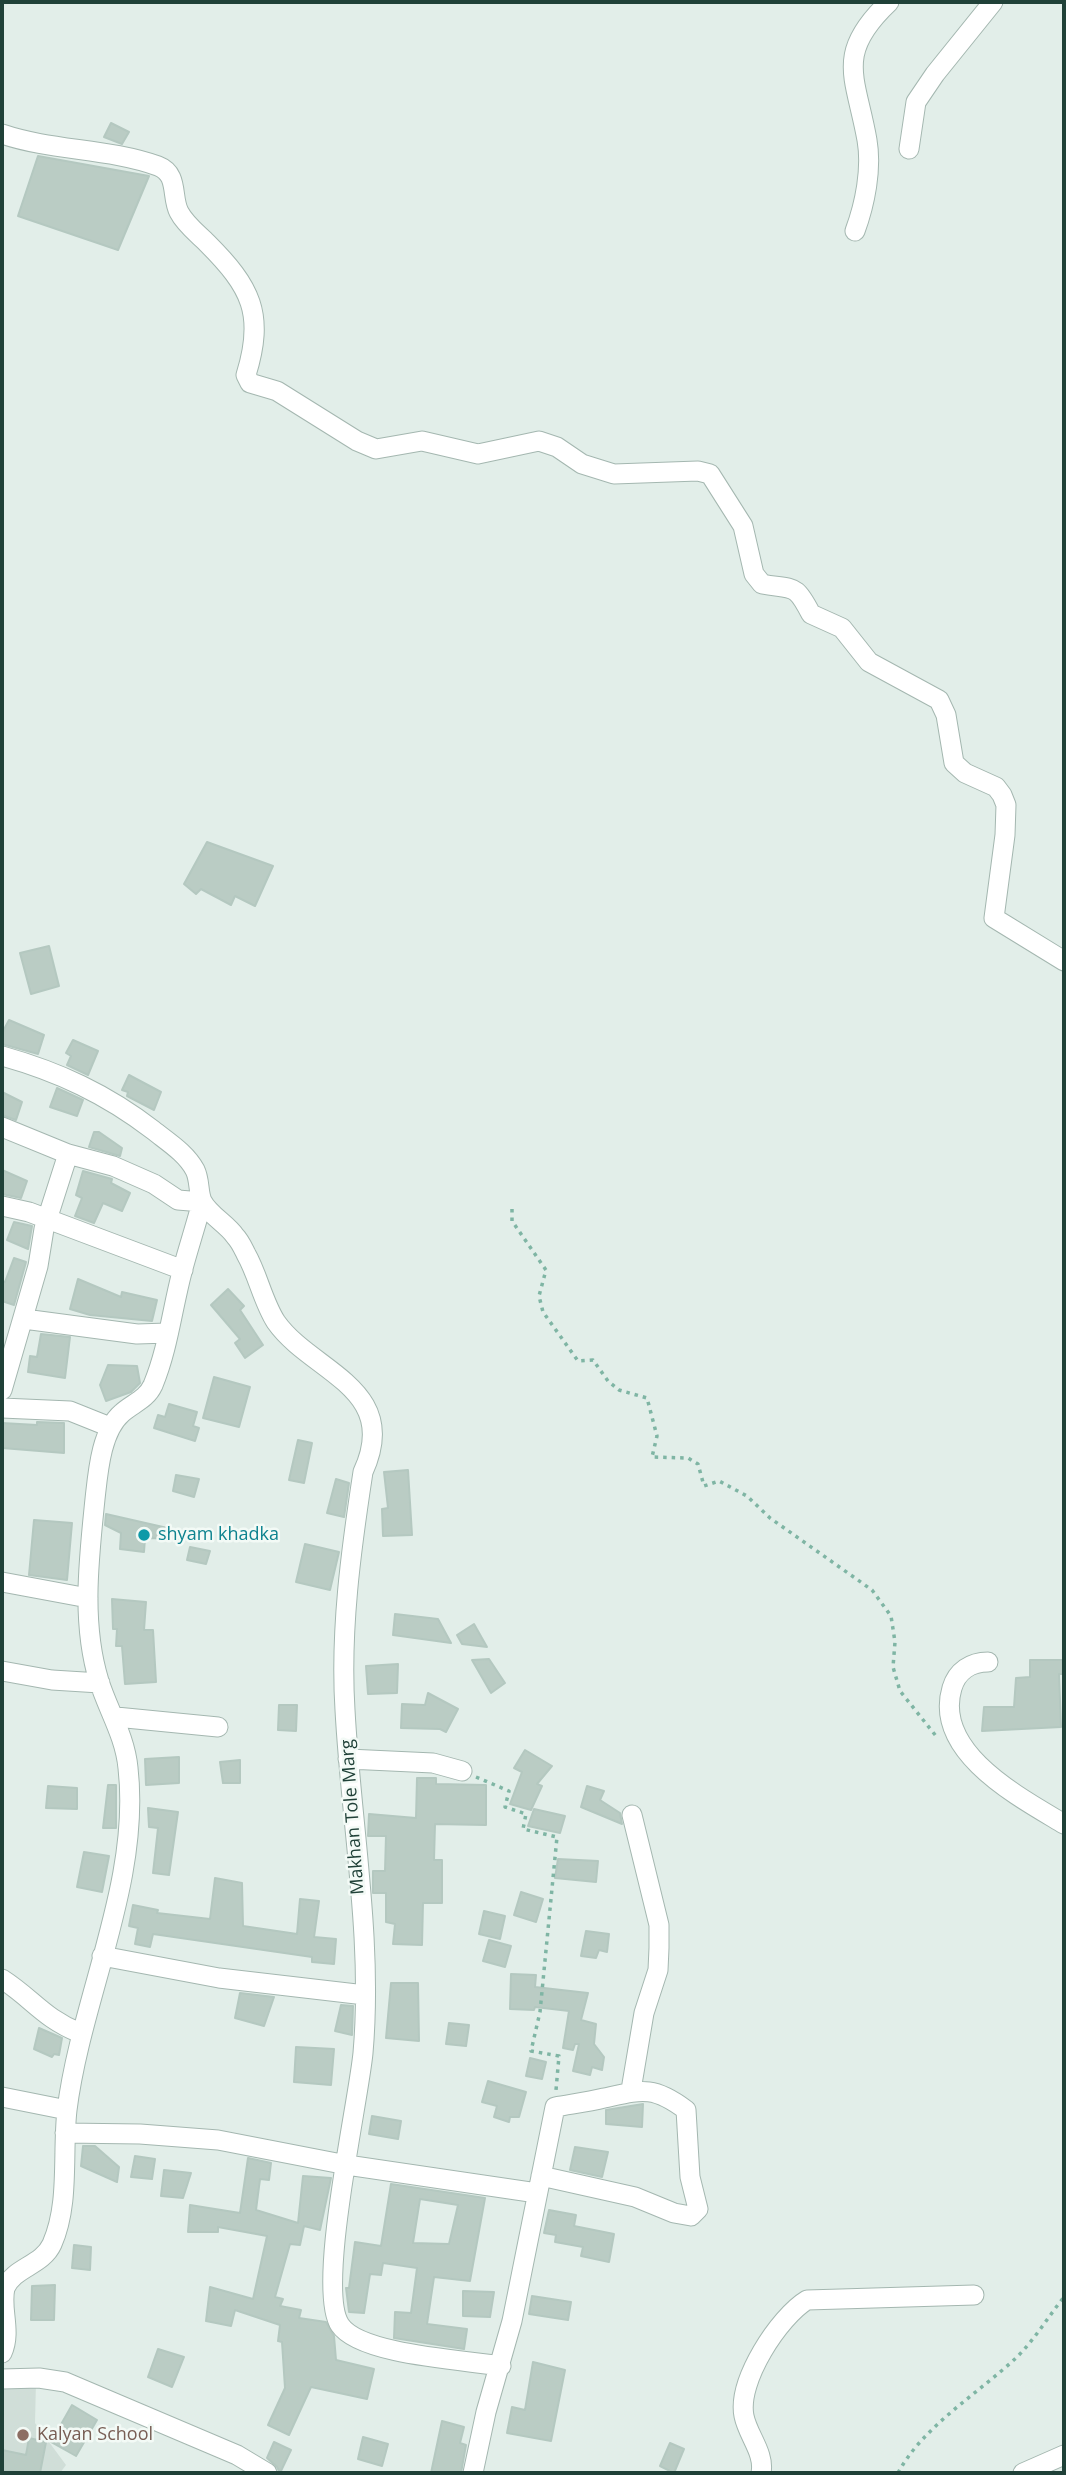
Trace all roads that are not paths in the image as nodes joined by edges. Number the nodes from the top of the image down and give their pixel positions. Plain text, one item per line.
1 (889, 2) edge
2 (993, 2) edge
3 (2, 134) edge
4 (909, 149) dead end
5 (855, 231) dead end
6 (1064, 961) edge
7 (2, 1056) edge
8 (2, 1127) edge
9 (68, 1154) junction
10 (202, 1202) junction
11 (2, 1206) edge
12 (47, 1221) junction
13 (183, 1270) junction
14 (24, 1319) junction
15 (168, 1333) junction
16 (2, 1390) edge
17 (2, 1408) edge
18 (110, 1427) junction
19 (2, 1582) edge
20 (88, 1598) junction
21 (988, 1662) dead end
22 (2, 1671) edge
23 (100, 1683) junction
24 (116, 1717) junction
25 (218, 1727) dead end
26 (348, 1759) junction
27 (462, 1771) road end
28 (632, 1815) dead end
29 (1064, 1824) edge
30 (103, 1956) junction
31 (2, 1979) edge
32 (365, 1995) junction
33 (80, 2033) junction
34 (631, 2090) junction
35 (2, 2097) edge
36 (67, 2110) junction
37 (65, 2133) junction
38 (347, 2165) junction
39 (539, 2185) junction
40 (974, 2295) dead end
41 (2, 2353) edge
42 (501, 2365) junction
43 (2, 2379) edge
44 (1064, 2455) edge
45 (267, 2473) edge
46 (473, 2473) edge
47 (761, 2473) edge
48 (1023, 2473) edge

1 - 5 street
2 - 4 street
3 - 6 street
7 - 10 street, Makhan Tole Marg
8 - 9 street
9 - 10 street
9 - 12 street
10 - 13 street
10 - 26 street, Makhan Tole Marg
11 - 12 street
12 - 13 street
12 - 14 street
13 - 15 street
14 - 15 street
14 - 16 street
15 - 18 street
17 - 18 street
18 - 20 street
19 - 20 street
20 - 23 street
21 - 29 street
22 - 23 street
23 - 24 street
24 - 25 street
24 - 30 street
26 - 27 street
26 - 32 street, Makhan Tole Marg
28 - 34 street
30 - 32 street
30 - 33 street
31 - 33 street
32 - 38 street, Makhan Tole Marg
33 - 36 street
34 - 39 street
34 - 39 street
35 - 36 street
36 - 37 street
37 - 38 street
37 - 41 street
38 - 39 street
38 - 42 street, Makhan Tole Marg
39 - 42 street
40 - 47 street
42 - 46 street
43 - 45 street
44 - 48 street

